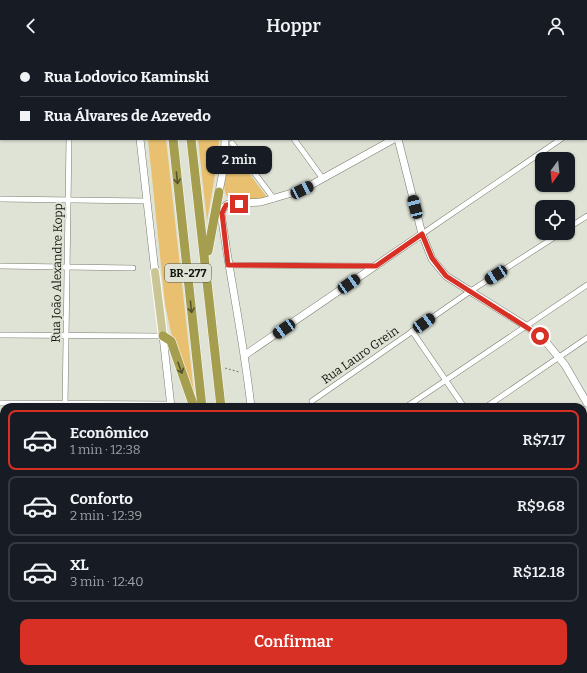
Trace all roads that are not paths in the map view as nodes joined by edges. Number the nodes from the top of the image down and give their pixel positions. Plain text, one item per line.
1 (68, 140) edge
2 (140, 140) edge
3 (173, 140) edge
4 (191, 140) edge
5 (225, 140) edge
6 (295, 140) edge
7 (392, 140) edge
8 (398, 140) edge
9 (560, 140) edge
10 (232, 143) dead end
11 (322, 179) junction
12 (219, 192) joint
13 (274, 198) junction
14 (0, 199) edge
15 (68, 200) junction
16 (147, 202) junction
17 (587, 216) edge
18 (575, 224) edge
19 (422, 234) junction
20 (550, 240) edge
21 (228, 265) junction
22 (0, 266) edge
23 (376, 266) junction
24 (67, 267) junction
25 (133, 268) dead end
26 (206, 268) junction
27 (155, 272) joint
28 (587, 285) edge
29 (469, 292) junction
30 (526, 326) junction
31 (412, 331) junction
32 (0, 335) edge
33 (66, 335) junction
34 (162, 336) junction
35 (587, 338) edge
36 (245, 356) junction
37 (559, 357) junction
38 (446, 380) junction
39 (586, 400) edge
40 (312, 401) dead end
41 (65, 403) edge
42 (170, 403) edge
43 (193, 403) edge
44 (202, 403) edge
45 (222, 403) edge
46 (250, 403) edge
47 (412, 403) edge
48 (461, 403) edge
49 (492, 403) edge

1 - 15 street, Rua João Alexandre Kopp
2 - 16 street
3 -> 44 highway, BR-277
4 - 26 highway, BR-277
5 - 12 street
6 - 11 street
7 - 11 street
8 - 19 street
9 - 19 street
10 - 13 street
11 - 13 street
12 - 26 highway
13 - 21 street
14 - 15 street
15 - 16 street
15 - 24 street, Rua João Alexandre Kopp
16 - 27 street
17 - 18 street
19 - 23 street
19 - 29 street
20 - 29 street, Rua Lauro Grein
21 - 23 street
21 - 36 street
22 - 24 street
23 - 36 street
24 - 25 street
24 - 33 street, Rua João Alexandre Kopp
26 - 45 highway, BR-277
27 - 34 main road
28 - 30 street
29 - 30 street
29 - 31 street, Rua Lauro Grein
30 - 37 street
30 - 38 street
31 - 38 street
31 - 40 street, Rua Lauro Grein
32 - 33 street
33 - 34 street
33 - 41 street, Rua João Alexandre Kopp
34 - 42 street
34 -> 43 highway
35 - 37 street
36 - 46 street
37 - 39 street
37 - 49 street
38 - 47 street
38 - 48 street

